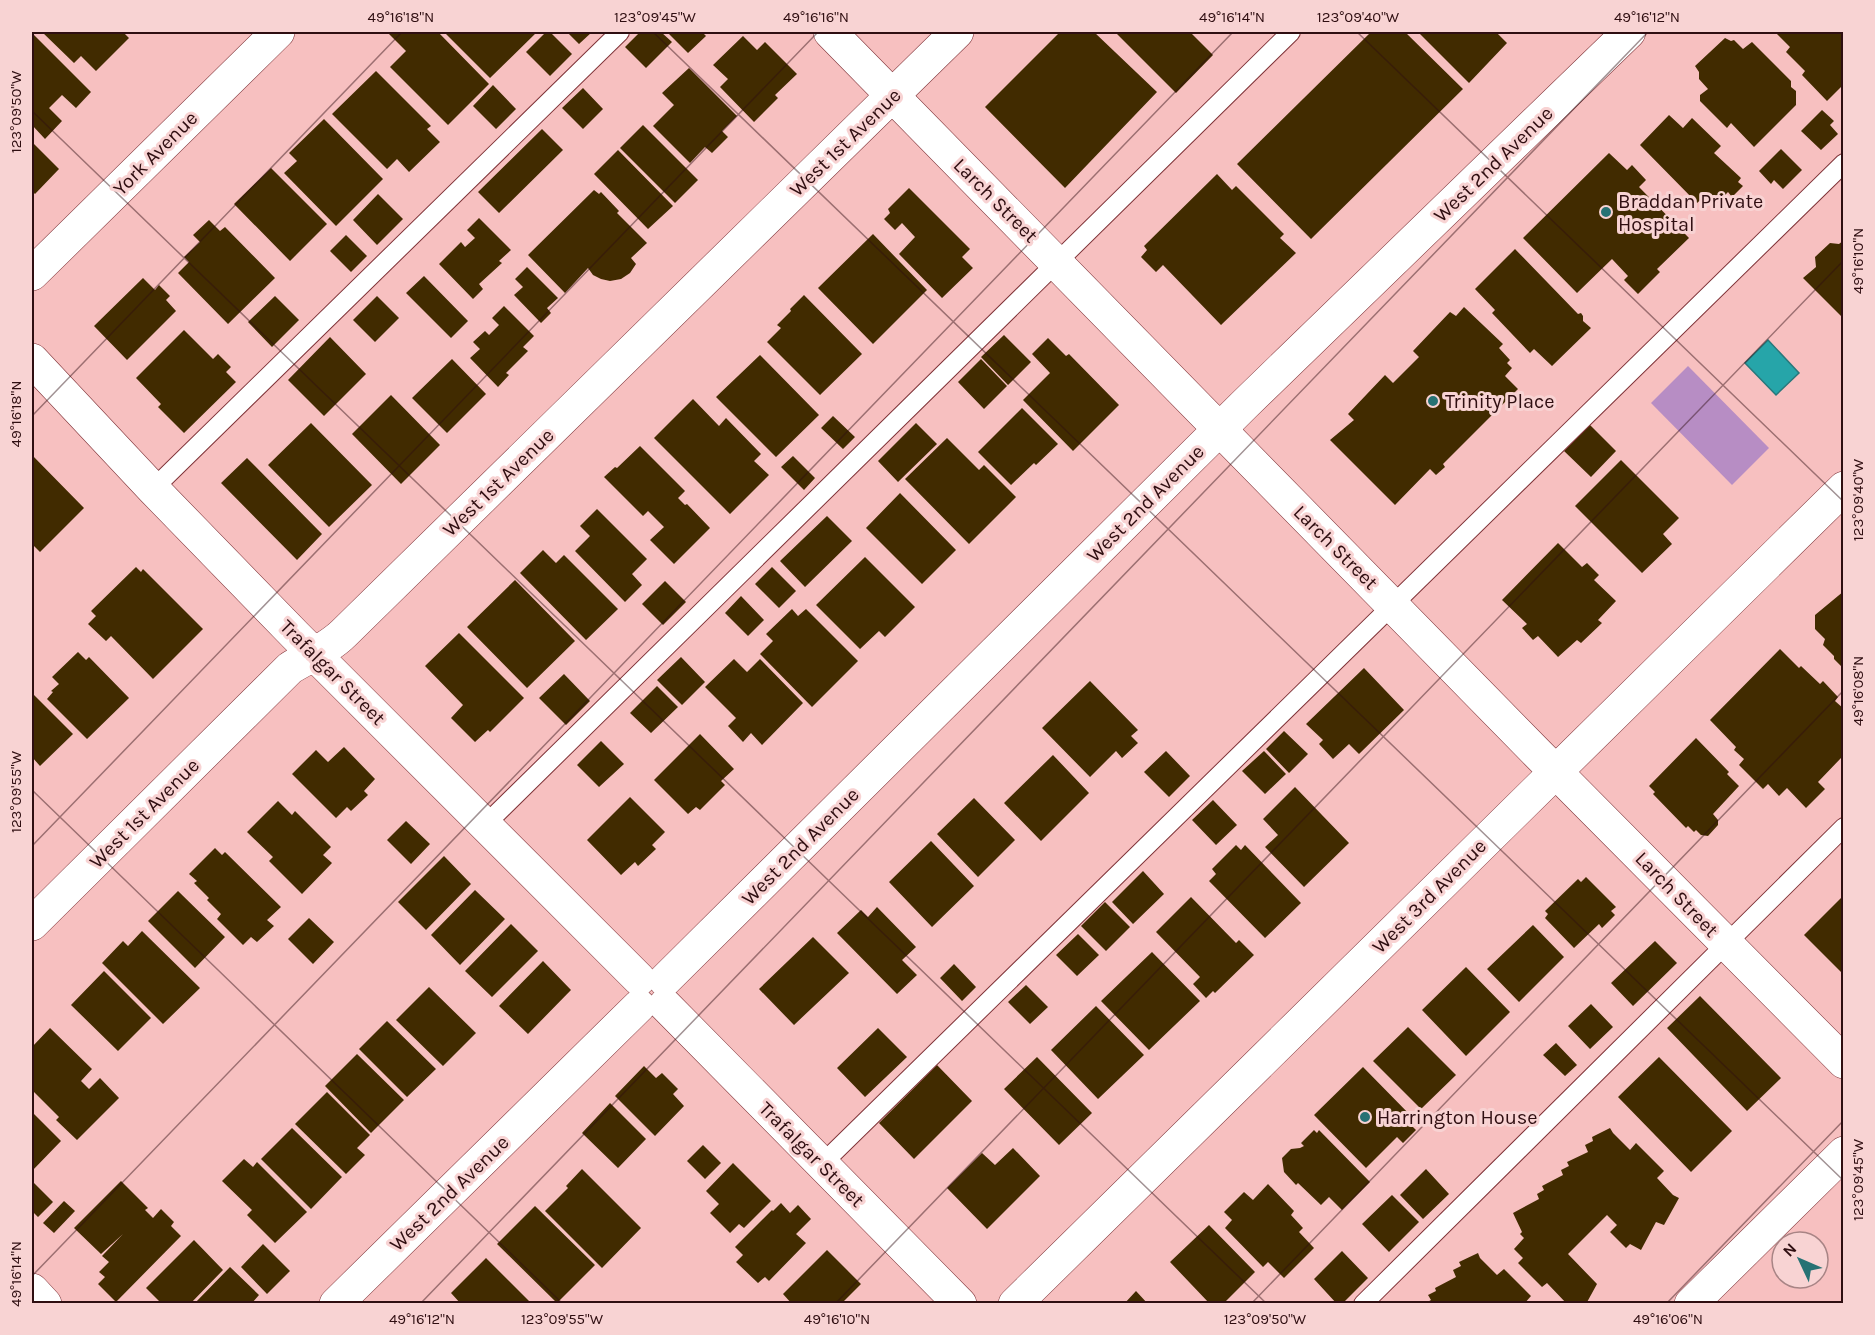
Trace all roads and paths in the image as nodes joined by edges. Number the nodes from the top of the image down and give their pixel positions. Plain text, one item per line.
1 (278, 32) edge
2 (620, 32) edge
3 (830, 32) edge
4 (957, 32) edge
5 (1291, 32) edge
6 (1629, 32) edge
7 (892, 95) junction
8 (1844, 163) edge
9 (1058, 263) junction
10 (32, 274) edge
11 (32, 360) edge
12 (1220, 429) junction
13 (1844, 488) edge
14 (153, 489) junction
15 (1392, 605) junction
16 (313, 653) junction
17 (1556, 772) junction
18 (485, 825) junction
19 (1844, 827) edge
20 (32, 924) edge
21 (1725, 944) junction
22 (652, 993) junction
23 (1844, 1062) edge
24 (1844, 1153) edge
25 (822, 1164) junction
26 (32, 1290) edge
27 (45, 1304) edge
28 (336, 1304) edge
29 (960, 1304) edge
30 (1015, 1304) edge
31 (1364, 1304) edge
32 (1691, 1304) edge

1 - 10 street, York Avenue
2 - 14 lane
3 - 7 street, Larch Street
4 - 7 street, West 1st Avenue
5 - 9 lane
6 - 12 street, West 2nd Avenue
7 - 9 street, Larch Street
7 - 16 street, West 1st Avenue
8 - 15 lane
9 - 12 street, Larch Street
9 - 18 lane
11 - 14 street, Trafalgar Street
12 - 15 street, Larch Street
12 - 22 street, West 2nd Avenue
13 - 17 street, West 3rd Avenue
14 - 16 street, Trafalgar Street
15 - 17 street, Larch Street
15 - 25 lane
16 - 18 street, Trafalgar Street
16 - 20 street, West 1st Avenue
17 - 21 street, Larch Street
17 - 30 street, West 3rd Avenue
18 - 22 street, Trafalgar Street
19 - 21 lane
21 - 23 street, Larch Street
21 - 31 lane
22 - 25 street, Trafalgar Street
22 - 28 street, West 2nd Avenue
24 - 32 street
25 - 29 street, Trafalgar Street
26 - 27 street

